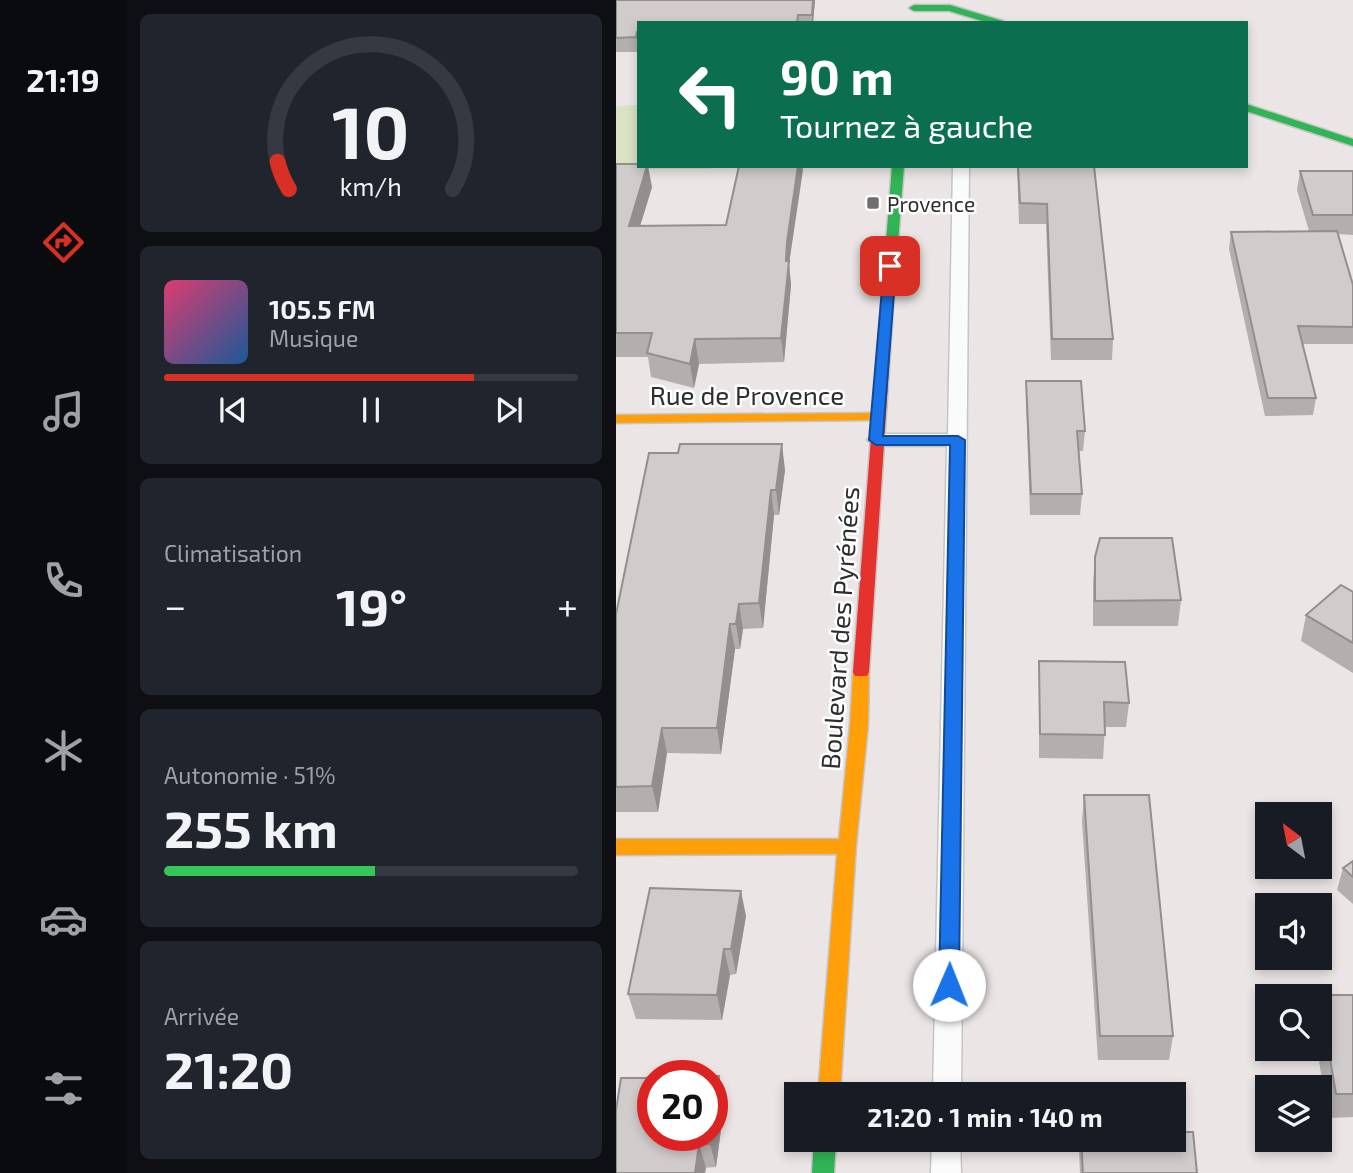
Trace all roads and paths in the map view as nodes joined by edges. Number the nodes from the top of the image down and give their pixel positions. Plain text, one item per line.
1 (958, 5) edge
2 (913, 10) edge
3 (995, 21) edge
4 (1248, 108) edge
5 (1353, 144) edge
6 (898, 168) edge
7 (961, 168) edge
8 (878, 417) junction
9 (616, 419) edge
10 (876, 440) junction
11 (958, 440) junction
12 (847, 846) junction
13 (616, 847) edge
14 (830, 1082) edge
15 (947, 1082) edge
16 (824, 1152) edge
17 (947, 1152) edge
18 (823, 1173) edge
19 (946, 1173) edge

1 - 2 street
1 - 3 street
4 - 5 street
6 - 8 street, Boulevard des Pyrénées
7 - 11 lane
8 - 9 street, Rue de Provence
8 - 10 street, Boulevard des Pyrénées
10 - 11 lane
10 - 12 street, Boulevard des Pyrénées
11 - 15 lane
12 - 13 street
12 - 14 street, Boulevard des Pyrénées
16 - 18 street
17 - 19 lane

